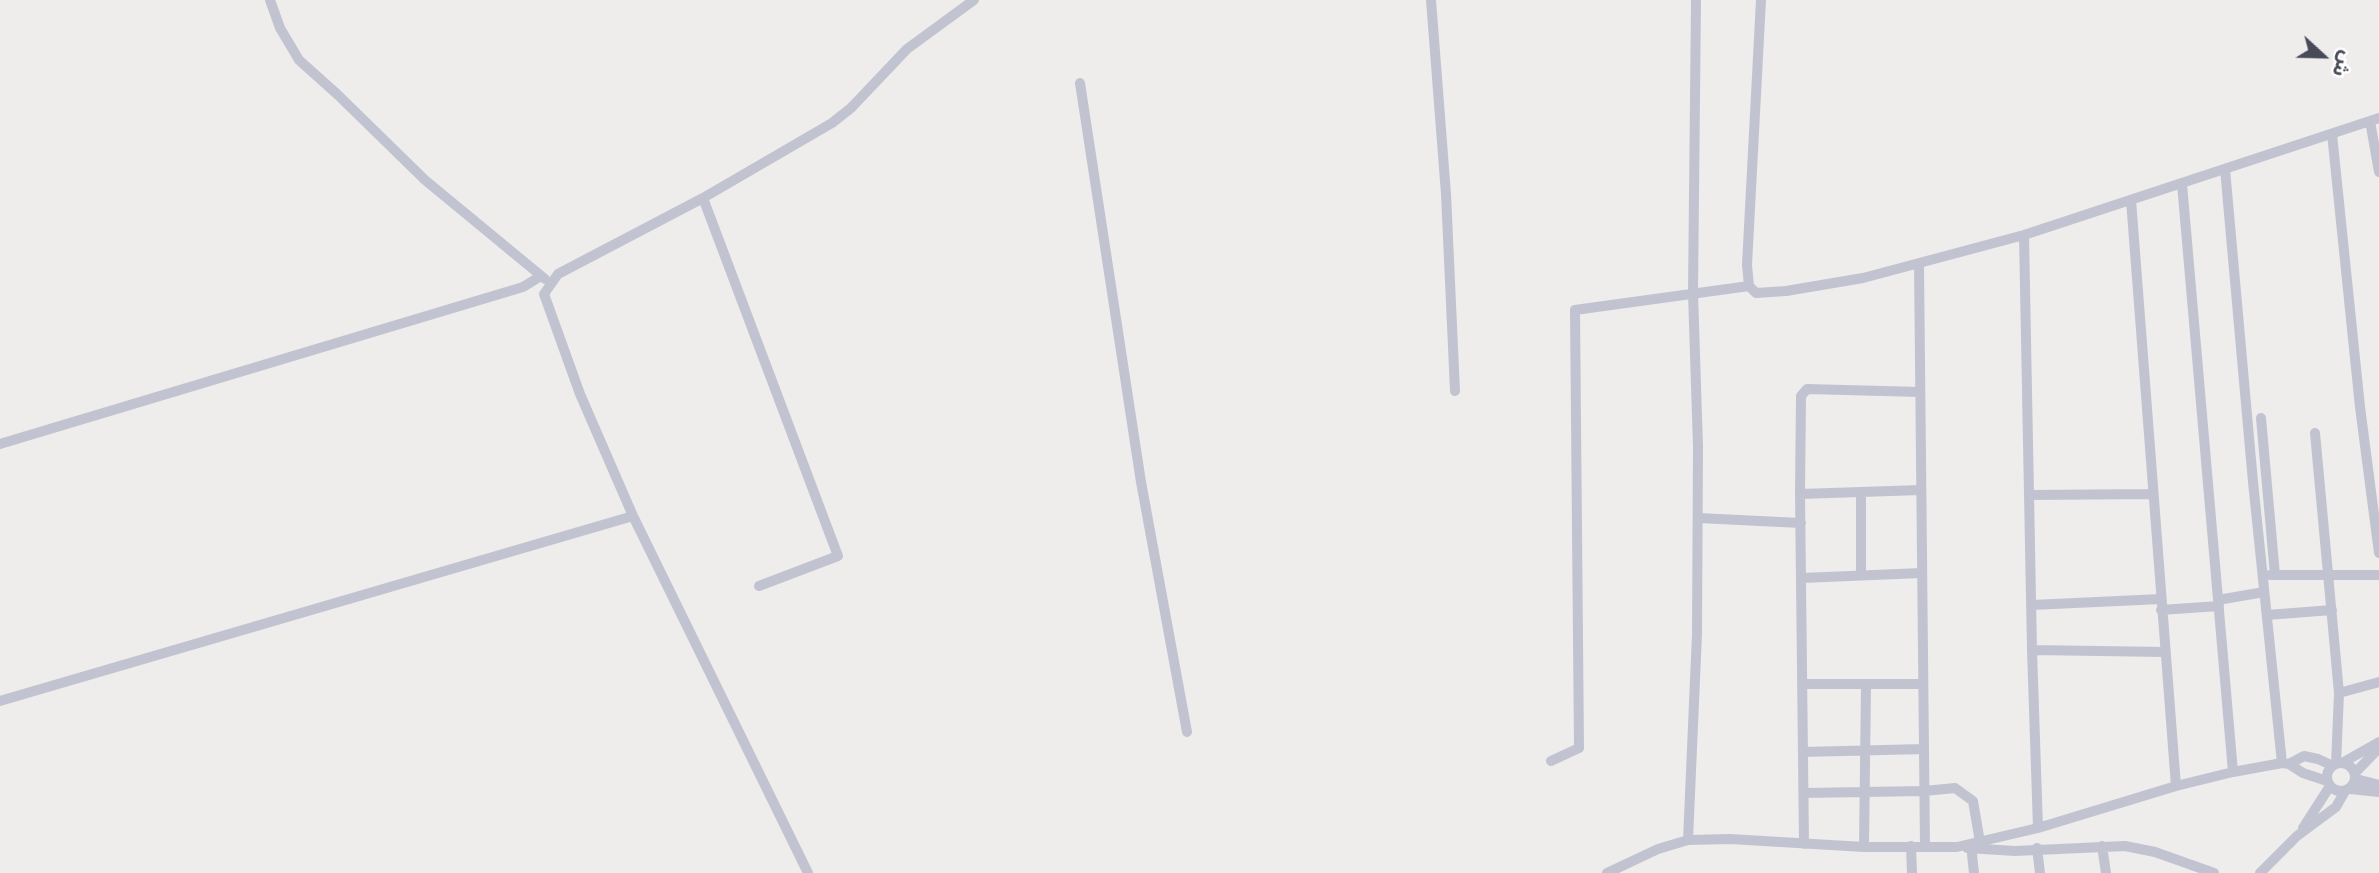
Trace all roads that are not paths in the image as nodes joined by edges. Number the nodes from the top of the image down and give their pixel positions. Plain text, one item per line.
1 (270, 0) edge
2 (974, 0) edge
3 (1431, 0) edge
4 (1696, 0) edge
5 (1761, 0) edge
6 (1080, 83) dead end
7 (2374, 119) edge
8 (2332, 134) junction
9 (2225, 169) junction
10 (2379, 172) edge
11 (2182, 184) junction
12 (703, 198) junction
13 (2131, 200) junction
14 (2024, 236) junction
15 (1919, 264) junction
16 (546, 279) junction
17 (1749, 286) junction
18 (1693, 293) junction
19 (1455, 391) dead end
20 (1920, 392) junction
21 (2260, 418) dead end
22 (2315, 433) dead end
23 (0, 444) edge
24 (1921, 490) junction
25 (1861, 492) junction
26 (1800, 494) junction
27 (2153, 494) junction
28 (2029, 495) junction
29 (633, 516) junction
30 (1698, 518) junction
31 (1801, 523) junction
32 (2379, 553) edge
33 (1921, 573) junction
34 (2329, 574) junction
35 (1861, 575) junction
36 (2262, 575) junction
37 (2275, 575) junction
38 (2379, 575) edge
39 (1801, 578) junction
40 (759, 586) dead end
41 (2264, 592) junction
42 (2219, 603) junction
43 (2161, 604) junction
44 (2032, 605) junction
45 (2332, 610) junction
46 (2267, 615) junction
47 (2032, 650) junction
48 (2164, 652) junction
49 (2379, 682) edge
50 (1802, 684) junction
51 (1922, 684) junction
52 (1866, 685) junction
53 (2339, 693) junction
54 (0, 701) edge
55 (1186, 732) dead end
56 (2379, 742) edge
57 (2379, 748) edge
58 (1923, 749) junction
59 (1865, 750) junction
60 (1803, 752) junction
61 (1551, 761) dead end
62 (2286, 764) junction
63 (2337, 764) junction
64 (2233, 772) junction
65 (2351, 783) junction
66 (2329, 784) junction
67 (2379, 785) edge
68 (2176, 786) junction
69 (1924, 791) junction
70 (1864, 792) junction
71 (2379, 792) edge
72 (1804, 793) junction
73 (2038, 828) junction
74 (2297, 836) junction
75 (1688, 840) junction
76 (1804, 844) junction
77 (1974, 845) junction
78 (1911, 846) junction
79 (1926, 846) junction
80 (2102, 846) junction
81 (1864, 847) junction
82 (2037, 848) junction
83 (808, 873) edge
84 (1607, 873) edge
85 (1912, 873) edge
86 (1974, 873) edge
87 (2040, 873) edge
88 (2106, 873) edge
89 (2214, 873) edge
90 (2260, 873) edge

1 - 16 street
2 - 12 street
3 - 19 street
4 - 18 street
5 - 17 street
6 - 55 street
7 - 8 street
7 - 10 street
8 - 9 street
8 - 32 street
9 - 11 street
9 - 36 street
11 - 13 street
11 - 42 street
12 - 16 street
12 - 40 street
13 - 14 street
13 - 27 street
14 - 15 street
14 - 28 street
15 - 17 street
15 - 20 street
16 - 23 street
16 - 29 street
17 - 18 street
18 - 30 street
18 - 61 street
20 - 24 street
20 - 26 street
21 - 37 street
22 - 34 street
24 - 25 street
24 - 33 street
25 - 26 street
25 - 35 street
26 - 31 street
27 - 28 street
27 - 43 street
28 - 44 street
29 - 54 street
29 - 83 street
30 - 31 street
30 - 75 street
31 - 39 street
33 - 35 street
33 - 51 street
34 - 37 street
34 - 38 street
34 - 45 street
35 - 39 street
36 - 37 street
36 - 41 street
39 - 50 street
41 - 42 street
41 - 46 street
42 - 43 street
42 - 64 street
43 - 44 street
43 - 48 street
44 - 47 street
45 - 46 street
45 - 53 street
46 - 62 street
47 - 48 street
47 - 73 street
48 - 68 street
49 - 53 street
50 - 52 street
50 - 60 street
51 - 52 street
51 - 58 street
52 - 59 street
53 - 63 street
56 - 63 street
57 - 65 street
58 - 59 street
58 - 69 street
59 - 60 street
59 - 70 street
60 - 72 street
62 - 63 street
62 - 64 street
62 - 66 street
63 - 65 street
63 - 66 street
64 - 68 street
65 - 66 street
65 - 67 street
65 - 71 street
65 - 74 street
66 - 74 street
68 - 73 street
69 - 70 street
69 - 77 street
69 - 79 street
70 - 72 street
70 - 81 street
72 - 76 street
73 - 77 street
74 - 90 street
75 - 76 street
75 - 84 street
76 - 81 street
77 - 79 street
77 - 82 street
77 - 86 street
78 - 79 street
78 - 81 street
78 - 85 street
80 - 82 street
80 - 88 street
80 - 89 street
82 - 87 street

